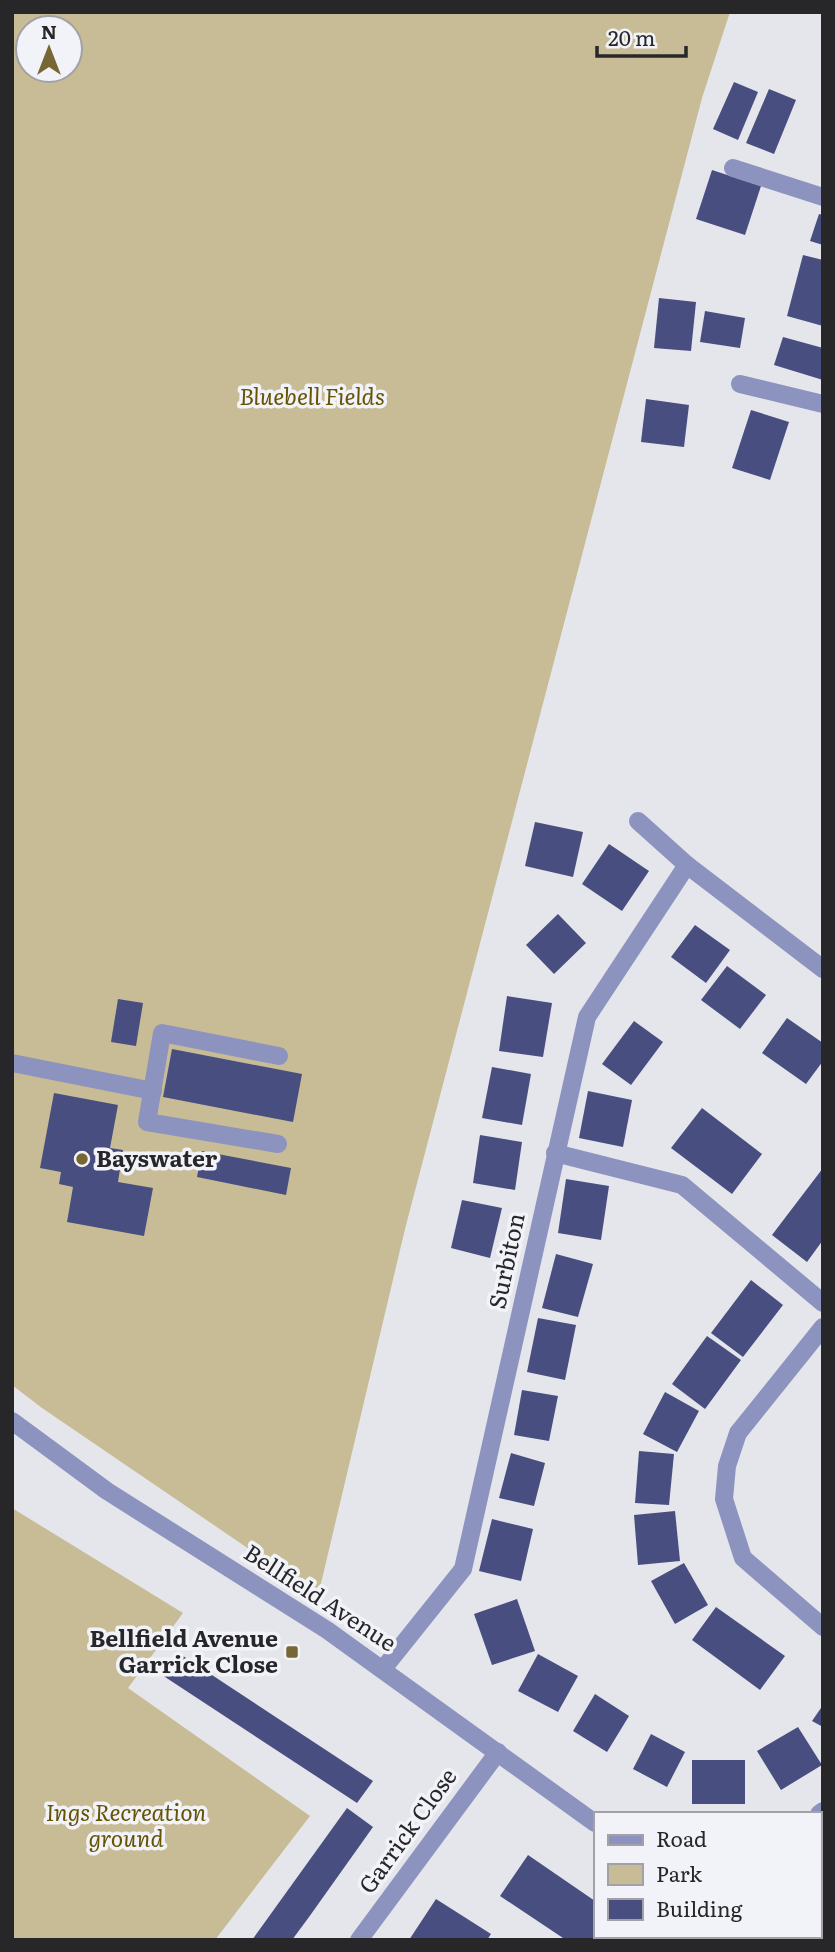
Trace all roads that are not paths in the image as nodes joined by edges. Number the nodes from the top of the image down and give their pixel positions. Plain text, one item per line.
1 (733, 168) dead end
2 (823, 197) edge
3 (740, 384) dead end
4 (823, 404) edge
5 (638, 821) dead end
6 (687, 864) junction
7 (823, 969) edge
8 (279, 1055) dead end
9 (12, 1063) edge
10 (153, 1091) junction
11 (278, 1144) dead end
12 (555, 1153) junction
13 (823, 1303) edge
14 (823, 1327) edge
15 (12, 1421) edge
16 (823, 1627) edge
17 (383, 1669) junction
18 (498, 1752) junction
19 (594, 1822) edge
20 (359, 1940) edge

1 - 2 street
3 - 4 street
5 - 6 street
6 - 7 street
6 - 12 street, Surbiton
8 - 10 street
9 - 10 street
10 - 11 street
12 - 13 street
12 - 17 street, Surbiton
14 - 16 street
15 - 17 street, Bellfield Avenue
17 - 18 street, Bellfield Avenue
18 - 19 street, Bellfield Avenue
18 - 20 street, Garrick Close

